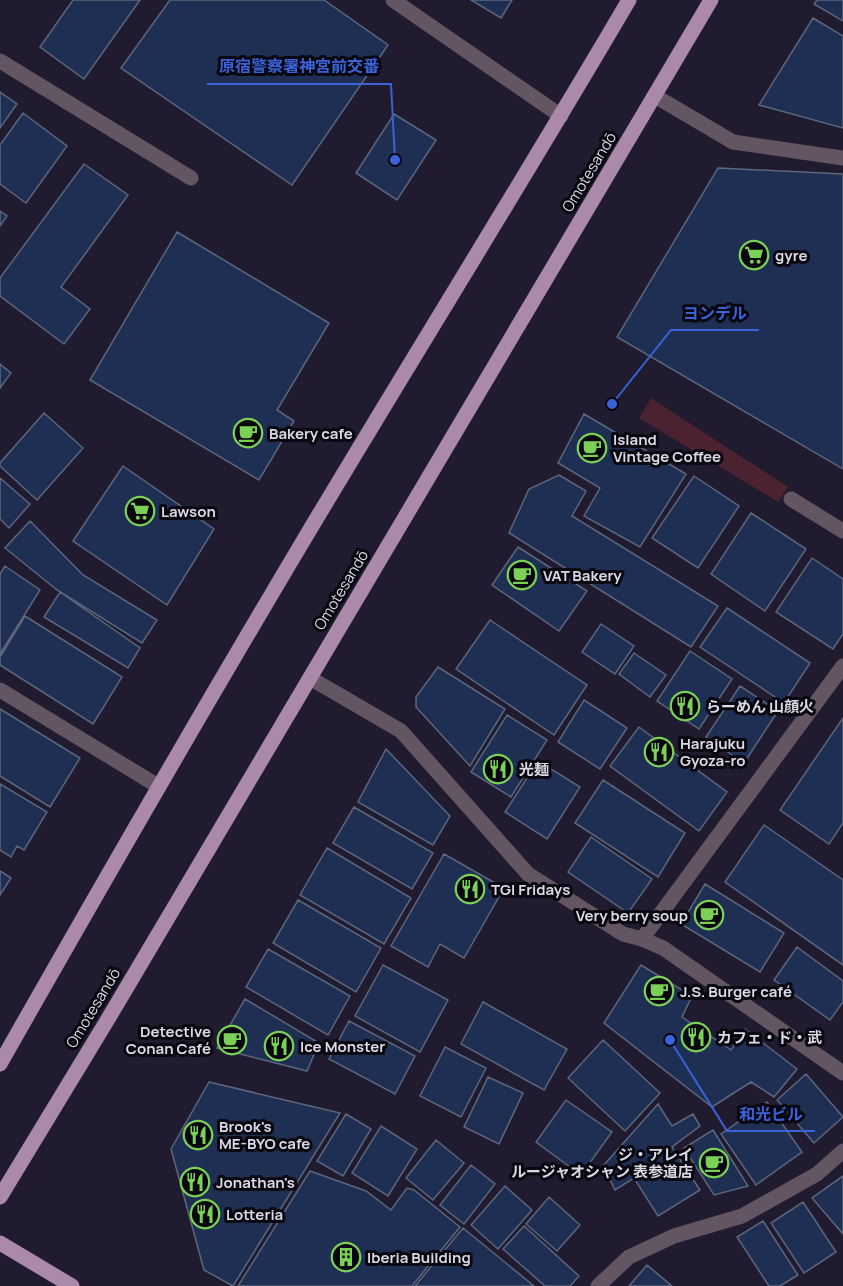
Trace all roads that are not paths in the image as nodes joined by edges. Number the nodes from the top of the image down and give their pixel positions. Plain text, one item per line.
1 (393, 0) edge
2 (629, 0) edge
3 (711, 0) edge
4 (0, 61) edge
5 (655, 96) junction
6 (561, 116) junction
7 (843, 158) edge
8 (191, 178) dead end
9 (790, 499) dead end
10 (843, 531) edge
11 (843, 666) edge
12 (310, 678) junction
13 (0, 690) edge
14 (158, 786) junction
15 (642, 939) junction
16 (0, 1064) edge
17 (843, 1073) edge
18 (843, 1151) edge
19 (0, 1197) edge
20 (0, 1243) edge
21 (72, 1286) edge
22 (598, 1286) edge

1 - 6 street
2 - 6 main road
3 - 5 main road, Omotesandō
4 - 8 street
5 - 7 street
5 - 12 main road, Omotesandō
6 - 14 main road
9 - 10 street
11 - 15 street
12 - 15 street
12 - 19 main road, Omotesandō
13 - 14 street
14 - 16 main road
15 - 17 street
18 - 22 street
20 - 21 main road

